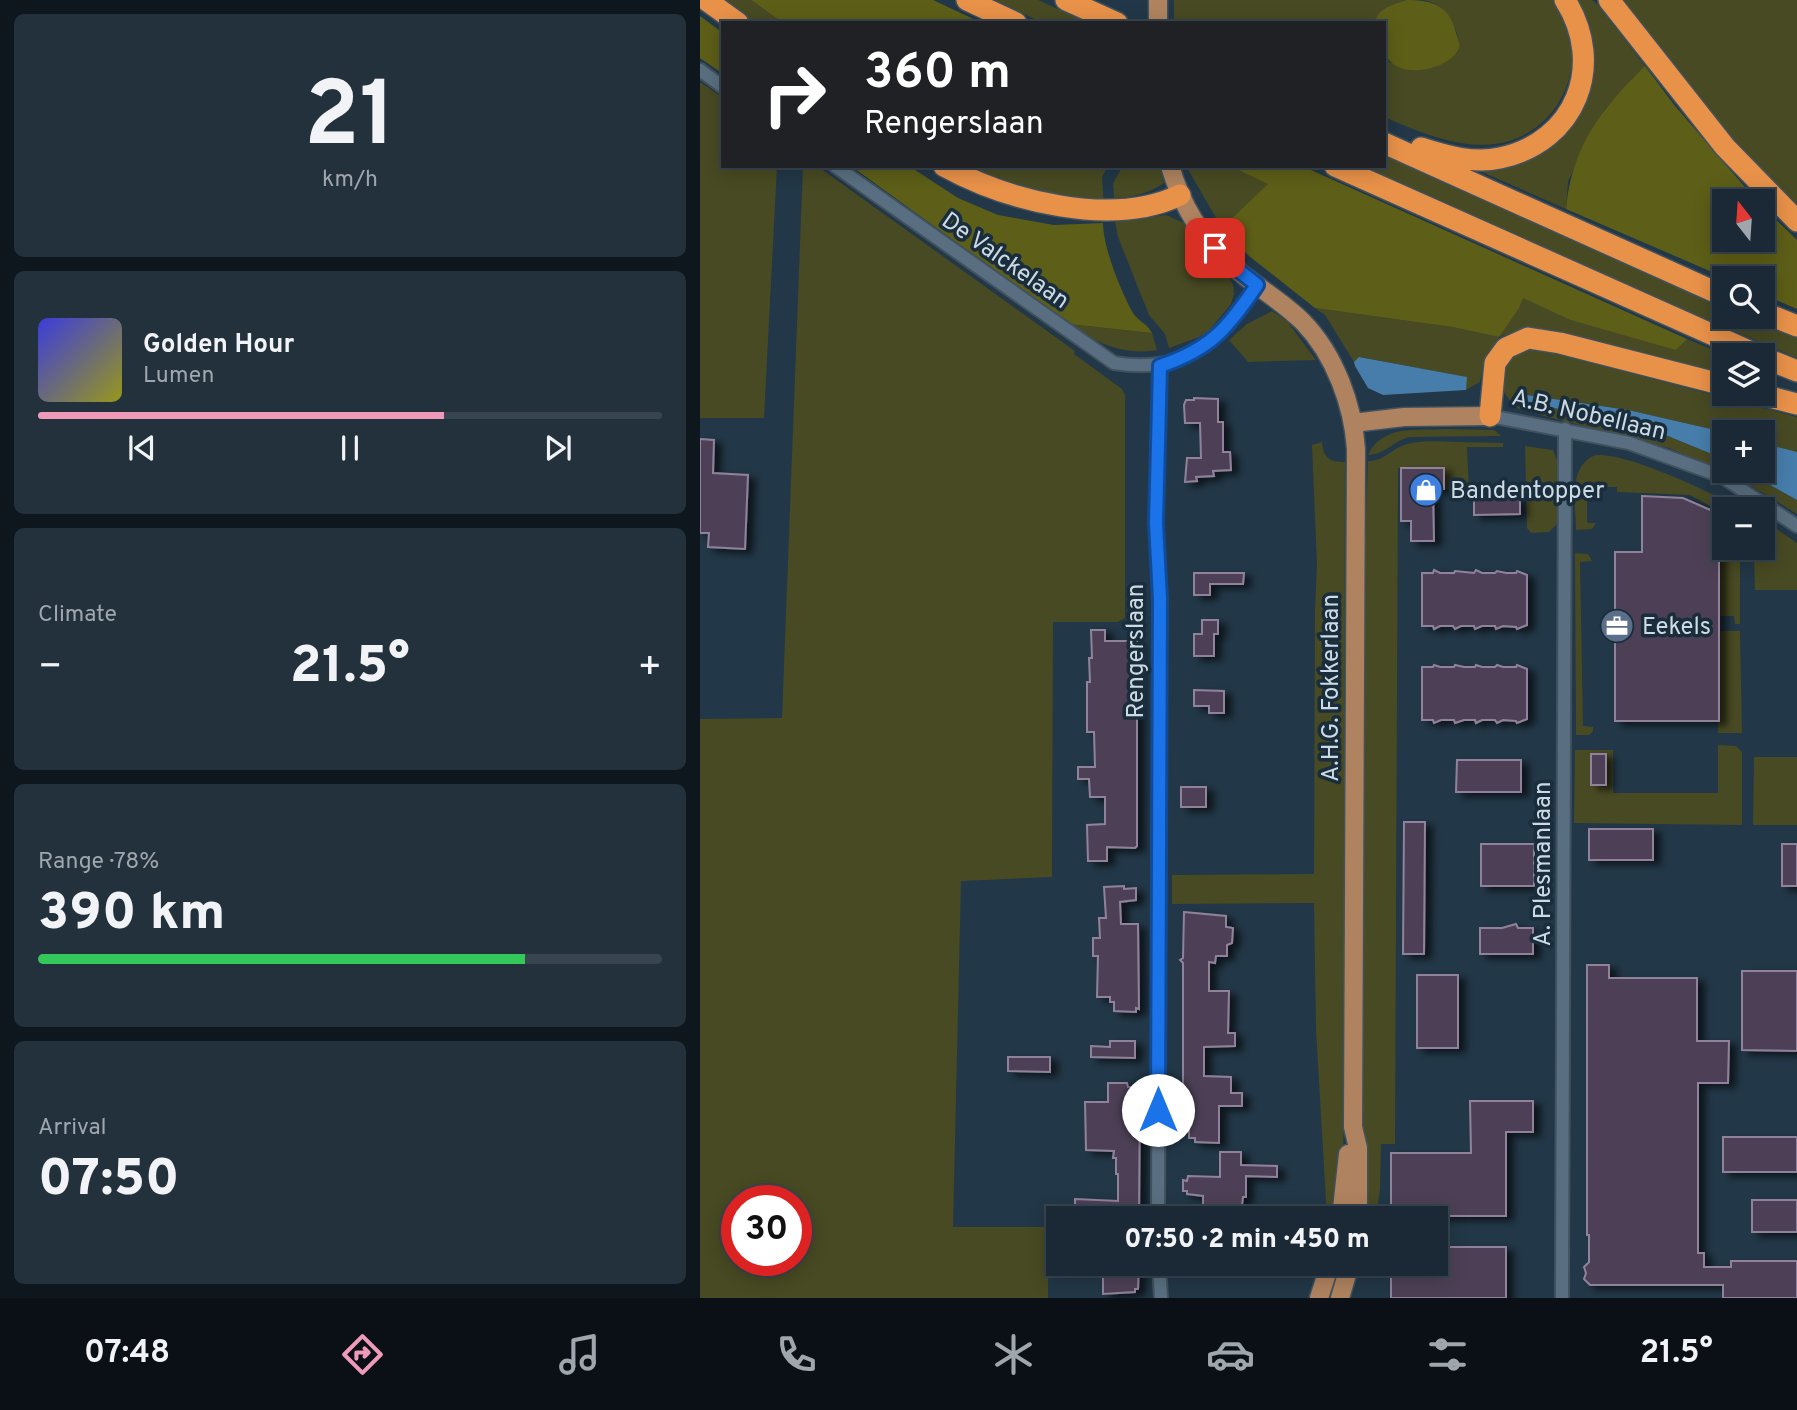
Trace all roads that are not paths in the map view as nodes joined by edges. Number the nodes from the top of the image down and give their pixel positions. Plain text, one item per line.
1 (706, 0) edge
2 (967, 0) edge
3 (1066, 0) edge
4 (1158, 0) edge
5 (1565, 0) edge
6 (1609, 0) edge
7 (735, 21) edge
8 (1012, 21) edge
9 (1113, 21) edge
10 (1158, 21) edge
11 (700, 71) edge
12 (721, 86) edge
13 (1386, 137) edge
14 (1386, 144) edge
15 (838, 168) edge
16 (948, 168) edge
17 (1171, 168) edge
18 (1339, 168) edge
19 (1180, 195) junction
20 (1797, 220) edge
21 (1257, 285) junction
22 (1712, 291) edge
23 (1775, 317) edge
24 (1797, 326) edge
25 (1731, 343) edge
26 (1775, 362) edge
27 (1160, 366) junction
28 (1797, 371) edge
29 (1712, 382) edge
30 (1775, 398) edge
31 (1797, 404) edge
32 (1490, 416) junction
33 (1353, 423) junction
34 (1565, 429) junction
35 (1797, 526) edge
36 (1353, 1127) junction
37 (1158, 1206) edge
38 (1342, 1206) edge
39 (1358, 1206) edge
40 (1159, 1276) edge
41 (1327, 1276) edge
42 (1346, 1276) edge
43 (1161, 1298) edge
44 (1319, 1298) edge
45 (1340, 1298) edge
46 (1562, 1298) edge

1 - 7 highway
2 - 8 highway
3 - 9 highway
4 - 10 main road
5 - 13 highway
6 - 20 highway
11 - 12 street
14 - 22 highway
15 - 27 street, De Valckelaan
16 - 19 highway
17 - 19 main road
18 - 25 highway
19 - 21 main road
21 - 27 street
21 - 33 main road, A.H.G. Fokkerlaan
23 - 24 highway
26 - 28 highway
27 - 37 street, Rengerslaan
29 - 32 highway
30 - 31 highway
32 - 33 main road, A.B. Nobellaan
32 - 34 street, A.B. Nobellaan
33 - 36 main road, A.H.G. Fokkerlaan
34 - 35 street, A.B. Nobellaan
34 - 46 street, A. Plesmanlaan
36 - 38 main road, A.H.G. Fokkerlaan
36 - 39 main road, A.H.G. Fokkerlaan
40 - 43 street
41 - 44 main road
42 - 45 main road

